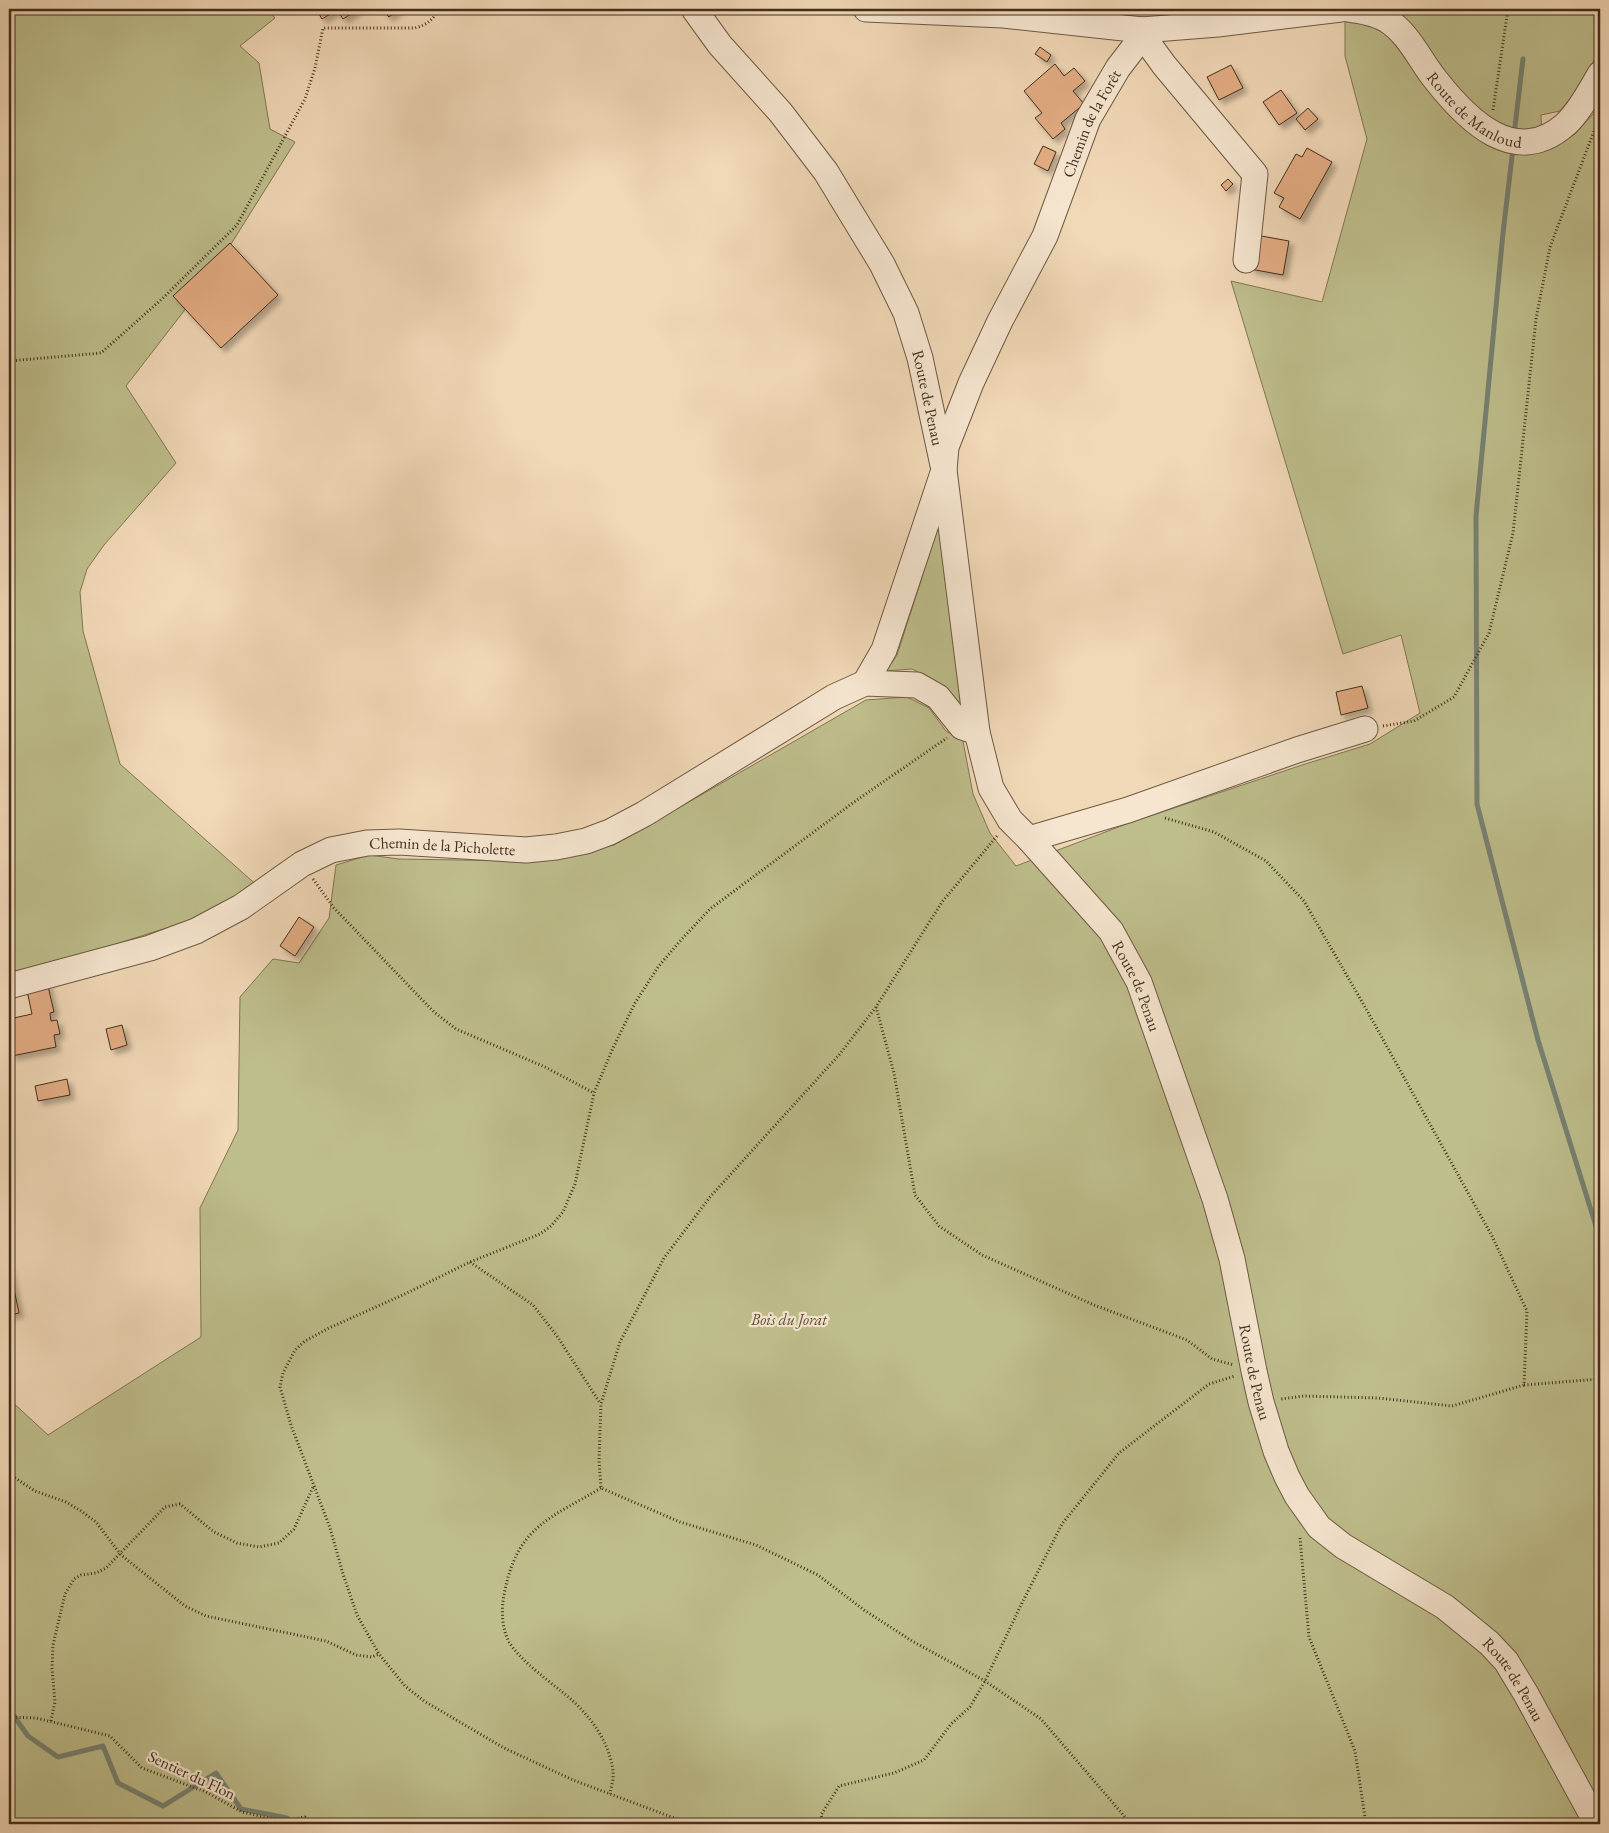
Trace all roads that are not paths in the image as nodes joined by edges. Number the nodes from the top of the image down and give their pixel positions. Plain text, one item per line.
1 (694, 9) edge
2 (866, 9) edge
3 (1341, 9) edge
4 (1347, 9) edge
5 (1142, 30) junction
6 (1600, 74) edge
7 (1246, 260) dead end
8 (944, 470) junction
9 (865, 683) junction
10 (1366, 729) road end
11 (969, 730) junction
12 (1029, 839) junction
13 (9, 986) edge
14 (1597, 1824) edge

1 - 8 street, Route de Penau
2 - 5 street
3 - 5 street
4 - 6 street, Route de Manloud
5 - 7 street
5 - 8 street, Chemin de la Forêt
8 - 9 street
8 - 11 street, Route de Penau
9 - 11 street
9 - 13 street, Chemin de la Picholette
10 - 12 street
11 - 12 street, Route de Penau
12 - 14 street, Route de Penau

